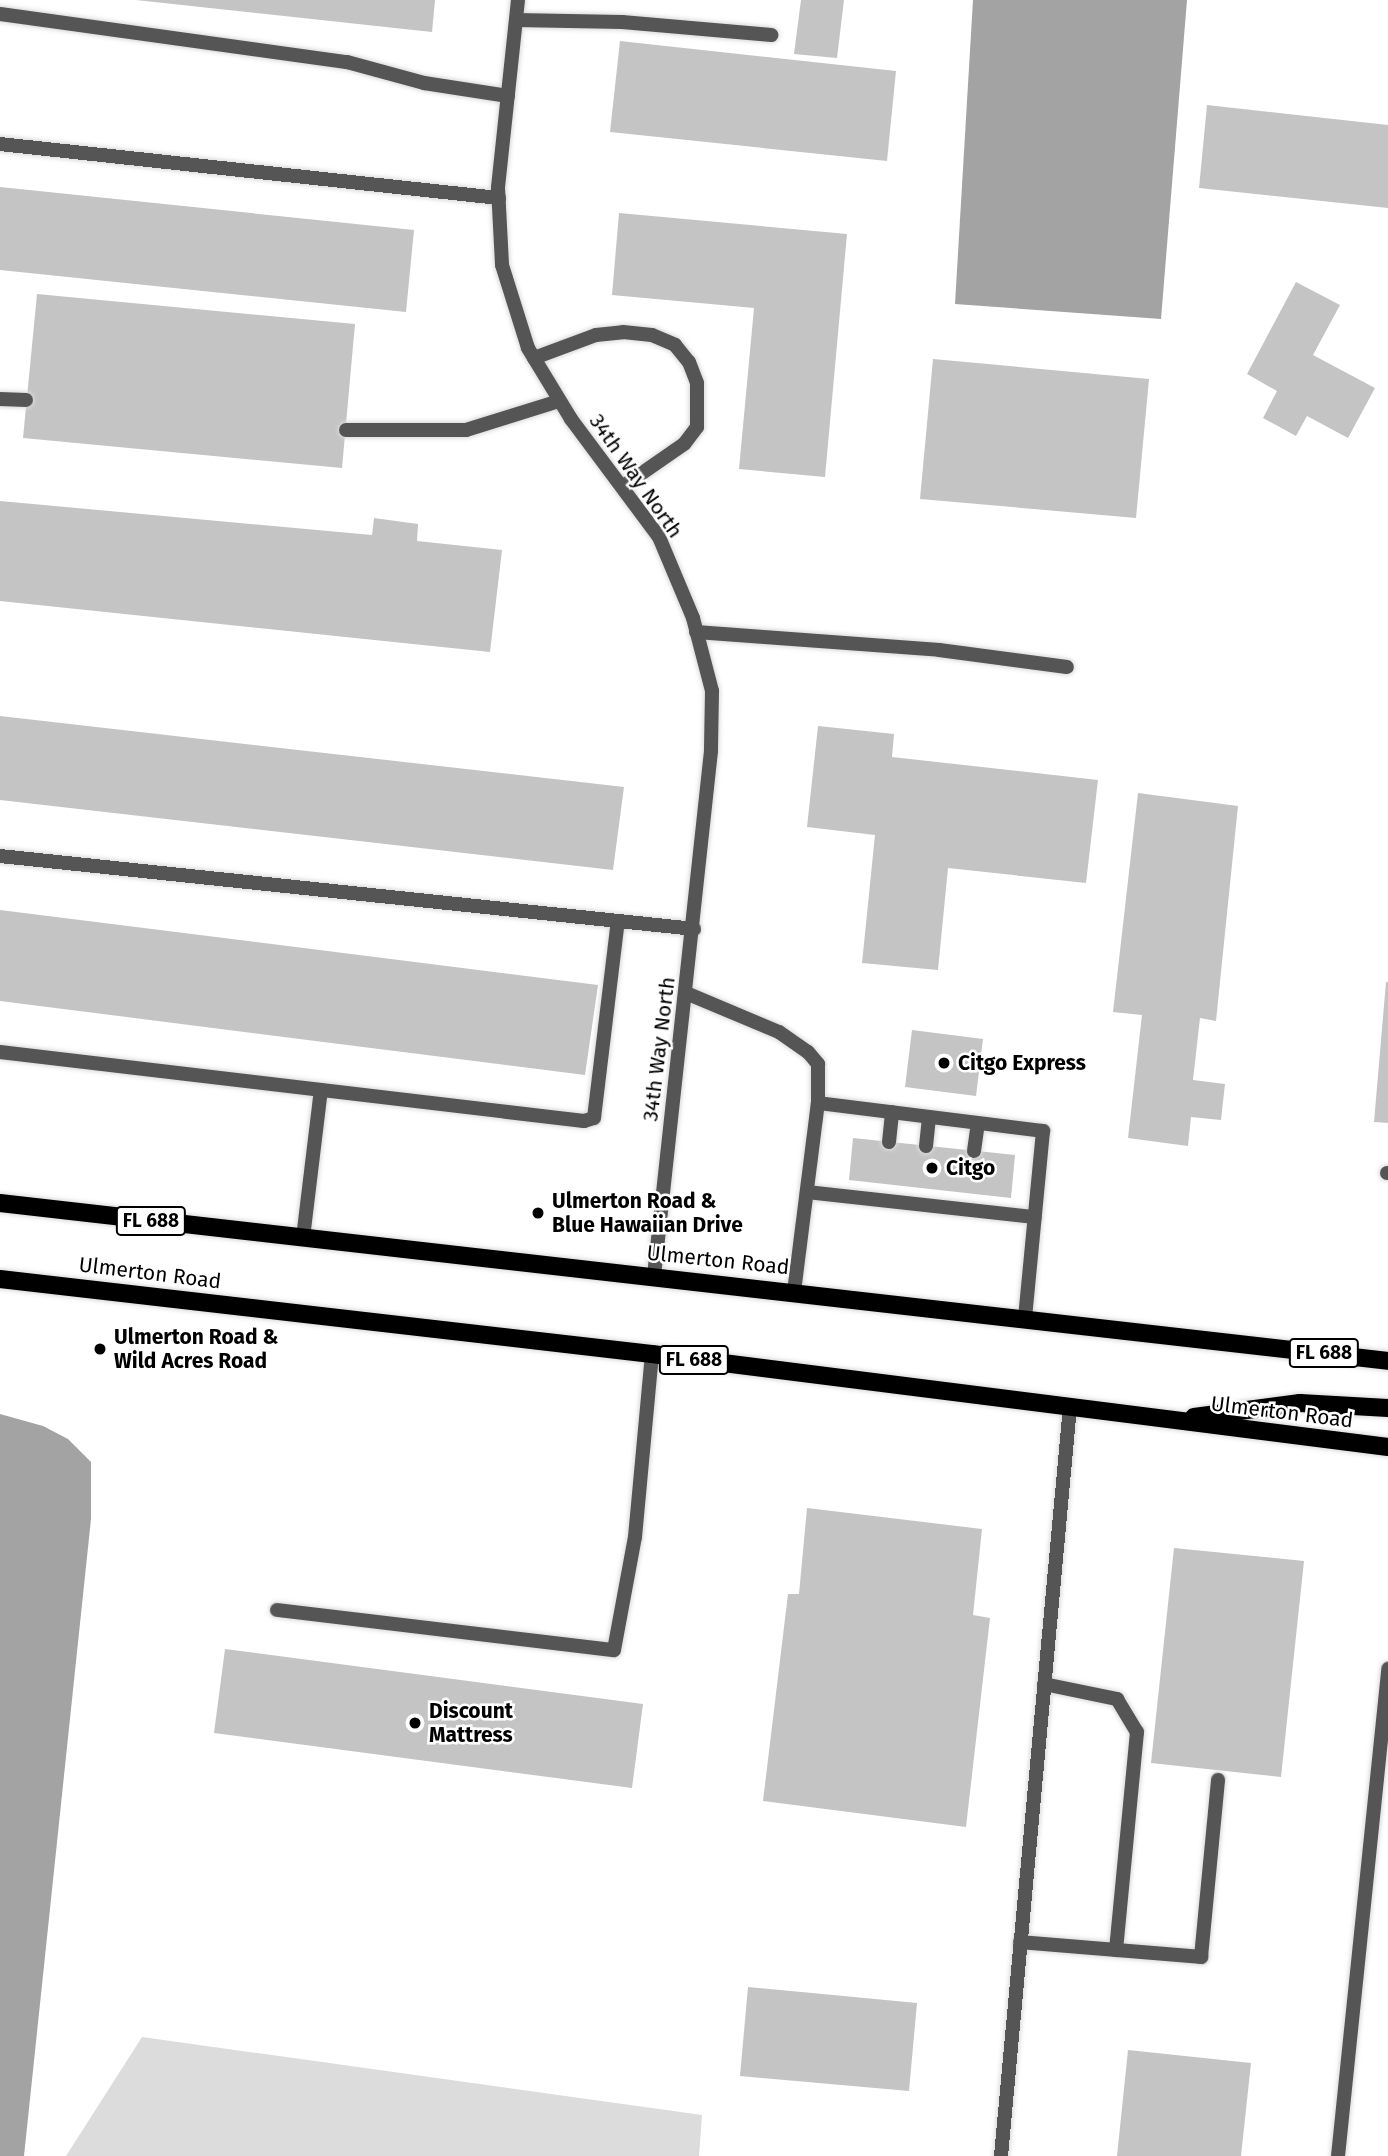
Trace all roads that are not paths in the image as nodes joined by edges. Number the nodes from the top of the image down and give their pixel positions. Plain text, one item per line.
1 (518, 0) edge
2 (0, 14) edge
3 (516, 20) junction
4 (771, 36) dead end
5 (508, 96) junction
6 (0, 144) edge
7 (499, 198) junction
8 (534, 358) junction
9 (0, 399) edge
10 (26, 400) dead end
11 (559, 401) junction
12 (346, 430) dead end
13 (622, 486) junction
14 (696, 632) junction
15 (1068, 667) dead end
16 (0, 856) edge
17 (618, 921) junction
18 (694, 929) junction
19 (686, 993) junction
20 (0, 1052) edge
21 (321, 1090) junction
22 (818, 1103) junction
23 (892, 1112) junction
24 (929, 1117) junction
25 (978, 1123) junction
26 (889, 1142) dead end
27 (926, 1146) dead end
28 (974, 1151) dead end
29 (885, 1184) dead end
30 (921, 1188) dead end
31 (807, 1192) junction
32 (971, 1194) dead end
33 (883, 1200) junction
34 (0, 1203) edge
35 (920, 1204) junction
36 (969, 1210) junction
37 (1035, 1217) junction
38 (303, 1238) junction
39 (654, 1276) junction
40 (0, 1279) edge
41 (794, 1292) junction
42 (1025, 1318) junction
43 (652, 1354) junction
44 (1388, 1361) edge
45 (1070, 1407) junction
46 (1388, 1408) edge
47 (1170, 1420) junction
48 (1388, 1447) edge
49 (277, 1610) dead end
50 (1388, 1669) edge
51 (1044, 1684) junction
52 (1218, 1780) dead end
53 (1020, 1942) junction
54 (1116, 1950) junction
55 (1001, 2156) edge
56 (1338, 2156) edge

1 - 3 street, 34th Way North
2 - 5 street
3 - 4 street
3 - 5 street, 34th Way North
5 - 7 street, 34th Way North
6 - 7 street
7 - 8 street, 34th Way North
8 - 11 street, 34th Way North
8 - 13 street
9 - 10 street
11 - 12 street
11 - 13 street, 34th Way North
13 - 14 street, 34th Way North
14 - 15 street
14 - 18 street, 34th Way North
16 - 17 street
17 - 18 street
17 - 21 street
18 - 19 street, 34th Way North
19 - 22 street
19 - 39 street, 34th Way North
20 - 21 street
21 - 38 street
22 - 23 street
22 - 31 street
23 - 24 street
23 - 26 street
24 - 25 street
24 - 27 street
25 - 28 street
25 - 37 street
29 - 33 street
30 - 35 street
31 - 33 street
31 - 41 street
32 - 36 street
33 - 35 street
34 - 38 main road, Ulmerton Road / FL 688
35 - 36 street
36 - 37 street
37 - 42 street
38 - 39 main road, Ulmerton Road / FL 688
39 - 41 main road, Ulmerton Road / FL 688
40 - 43 main road, Ulmerton Road / FL 688
41 - 42 main road, Ulmerton Road / FL 688
42 - 44 main road, Ulmerton Road / FL 688
43 - 45 main road, Ulmerton Road / FL 688
43 - 49 street
45 - 47 main road, Ulmerton Road / FL 688
45 - 51 street
46 - 47 main road, Ulmerton Road
47 - 48 main road, Ulmerton Road / FL 688
50 - 56 street
51 - 53 street
51 - 54 street
52 - 54 street
53 - 54 street
53 - 55 street

